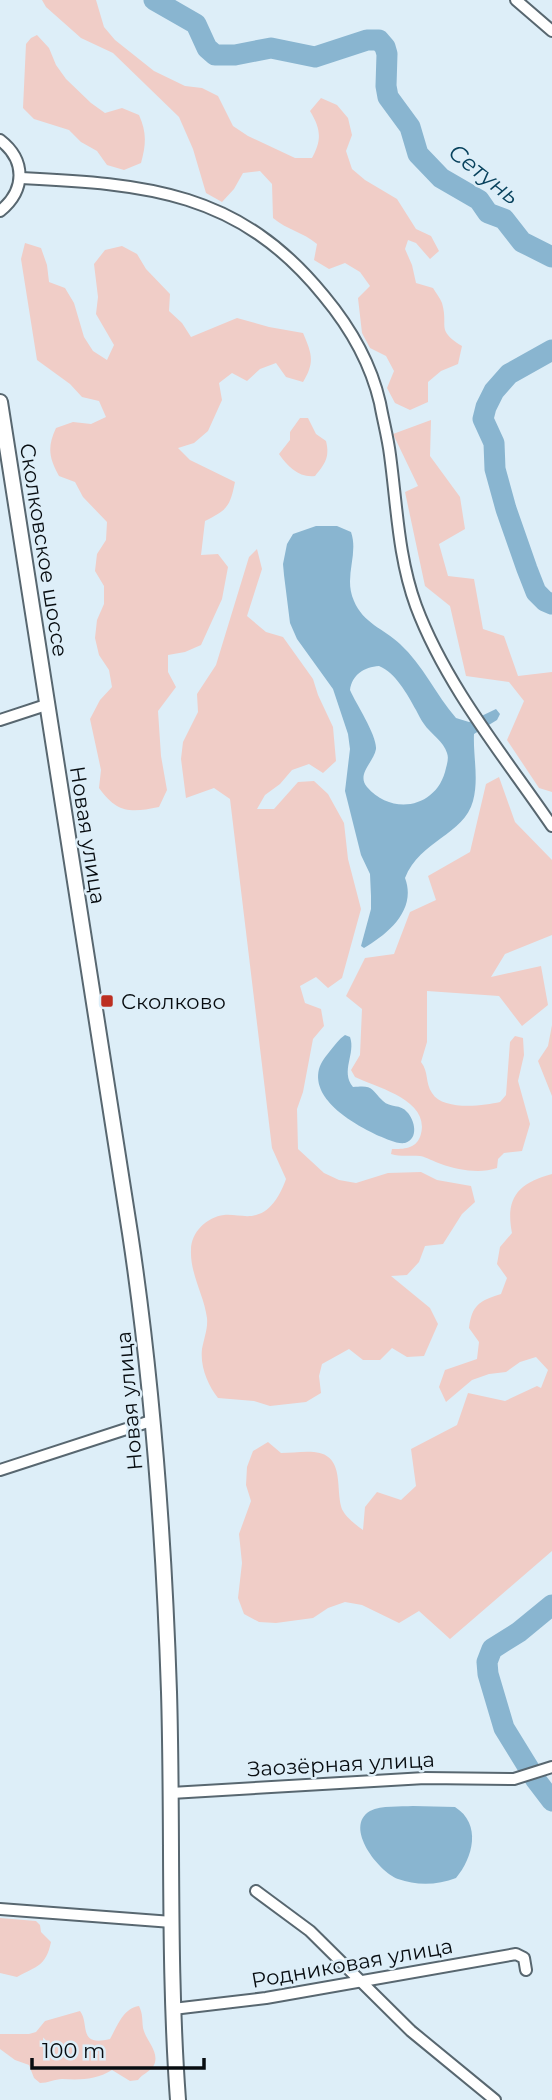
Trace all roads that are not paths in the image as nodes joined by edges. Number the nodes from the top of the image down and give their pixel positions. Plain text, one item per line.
1 (516, 0) edge
2 (552, 31) edge
3 (0, 140) edge
4 (21, 178) junction
5 (0, 211) edge
6 (0, 402) edge
7 (46, 705) junction
8 (0, 720) edge
9 (552, 826) edge
10 (154, 1420) junction
11 (0, 1470) edge
12 (552, 1767) edge
13 (171, 1793) junction
14 (256, 1891) dead end
15 (0, 1909) edge
16 (172, 1922) junction
17 (526, 1970) dead end
18 (363, 1982) junction
19 (173, 2009) junction
20 (178, 2100) edge
21 (495, 2100) edge

1 - 2 street
3 - 4 street
4 - 5 street
4 - 9 street
6 - 7 street, Сколковское шоссе
7 - 8 street
7 - 10 street, Новая улица
10 - 11 street
10 - 13 street, Новая улица
12 - 13 street, Заозёрная улица
13 - 16 street, Новая улица
14 - 18 street
15 - 16 street
16 - 19 street, Новая улица
17 - 18 street, Родниковая улица
18 - 19 street, Родниковая улица
18 - 21 street
19 - 20 street, Новая улица

